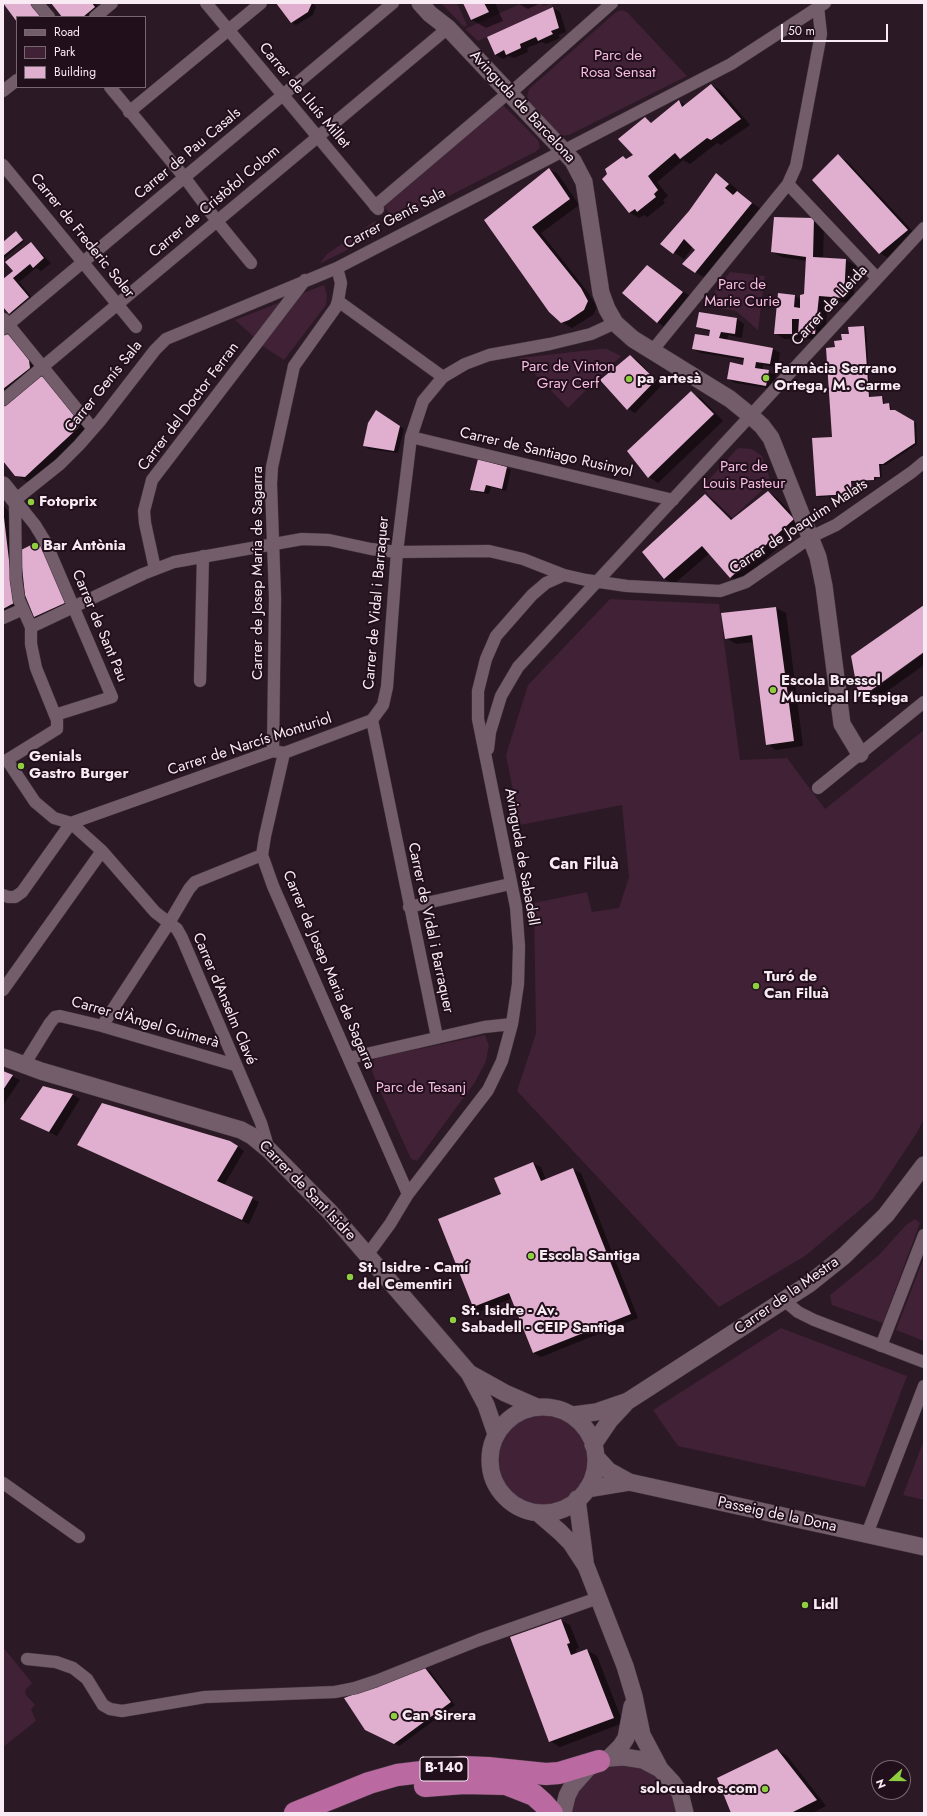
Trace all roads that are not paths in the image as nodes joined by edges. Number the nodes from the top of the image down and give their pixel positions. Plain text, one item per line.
1 (37, 3) edge
2 (112, 3) edge
3 (206, 3) edge
4 (261, 3) edge
5 (393, 3) edge
6 (420, 3) edge
7 (612, 3) edge
8 (822, 5) edge
9 (48, 16) edge
10 (96, 16) edge
11 (448, 28) junction
12 (229, 30) junction
13 (16, 81) edge
14 (111, 88) edge
15 (3, 91) edge
16 (508, 93) junction
17 (284, 95) junction
18 (129, 112) junction
19 (318, 137) junction
20 (563, 151) junction
21 (3, 165) edge
22 (185, 178) junction
23 (788, 184) junction
24 (217, 221) junction
25 (924, 228) edge
26 (83, 263) junction
27 (251, 263) dead end
28 (337, 268) junction
29 (877, 278) junction
30 (305, 280) junction
31 (338, 301) junction
32 (118, 304) junction
33 (615, 323) junction
34 (5, 324) edge
35 (136, 327) dead end
36 (652, 351) junction
37 (42, 367) junction
38 (443, 377) junction
39 (3, 400) edge
40 (751, 416) junction
41 (93, 429) junction
42 (411, 437) junction
43 (924, 462) edge
44 (3, 486) edge
45 (15, 500) junction
46 (673, 500) junction
47 (35, 525) junction
48 (16, 532) junction
49 (811, 537) junction
50 (273, 544) junction
51 (397, 552) junction
52 (203, 556) junction
53 (155, 569) junction
54 (564, 575) junction
55 (596, 582) junction
56 (74, 606) junction
57 (23, 609) junction
58 (3, 618) edge
59 (31, 627) junction
60 (200, 681) dead end
61 (924, 702) edge
62 (55, 715) junction
63 (372, 720) junction
64 (278, 752) junction
65 (860, 754) junction
66 (487, 758) junction
67 (818, 788) dead end
68 (71, 823) junction
69 (102, 851) junction
70 (262, 855) junction
71 (510, 884) junction
72 (3, 895) edge
73 (409, 907) junction
74 (169, 923) junction
75 (3, 990) edge
76 (512, 1024) junction
77 (102, 1026) junction
78 (437, 1037) junction
79 (3, 1057) edge
80 (349, 1058) junction
81 (24, 1065) junction
82 (235, 1065) junction
83 (269, 1150) junction
84 (924, 1165) edge
85 (408, 1194) junction
86 (924, 1235) edge
87 (368, 1254) junction
88 (786, 1300) junction
89 (882, 1346) junction
90 (924, 1362) edge
91 (469, 1373) junction
92 (924, 1386) edge
93 (628, 1401) junction
94 (537, 1407) junction
95 (573, 1415) junction
96 (496, 1434) junction
97 (594, 1451) junction
98 (629, 1482) junction
99 (3, 1483) edge
100 (582, 1494) junction
101 (538, 1513) junction
102 (866, 1534) junction
103 (79, 1538) dead end
104 (924, 1547) edge
105 (586, 1566) junction
106 (598, 1598) junction
107 (27, 1659) dead end
108 (634, 1696) junction
109 (604, 1760) junction
110 (660, 1769) junction
111 (295, 1813) edge
112 (326, 1813) edge
113 (552, 1813) edge
114 (563, 1813) edge
115 (685, 1813) edge

1 - 9 street
2 - 10 street
3 - 12 street, Carrer de Lluís Millet
4 - 12 street
5 - 17 street, Carrer de Pau Casals
6 - 11 main road, Avinguda de Barcelona
7 - 16 street
8 - 20 street, Carrer Genís Sala
8 - 23 street
11 - 16 main road, Avinguda de Barcelona
11 - 19 street, Carrer de Cristòfol Colom
12 - 17 street, Carrer de Lluís Millet
12 - 18 street
13 - 15 street
14 - 18 street
16 - 19 street, Carrer de Lluís Millet
16 - 20 main road, Avinguda de Barcelona
17 - 19 street, Carrer de Lluís Millet
17 - 22 street, Carrer de Pau Casals
18 - 22 street
19 - 24 street, Carrer de Cristòfol Colom
20 - 28 street, Carrer Genís Sala
20 - 33 main road, Avinguda de Barcelona
21 - 26 street, Carrer de Frederic Soler
22 - 24 street
22 - 26 street, Carrer de Pau Casals
23 - 29 street
23 - 36 street
24 - 27 street
24 - 32 street, Carrer de Cristòfol Colom
25 - 29 street, Carrer de Lleida
26 - 32 street, Carrer de Frederic Soler
26 - 34 street, Carrer de Pau Casals
28 - 30 street, Carrer Genís Sala
28 - 31 street, Carrer de Josep Maria de Sagarra
29 - 40 street, Carrer de Lleida
30 - 41 street, Carrer Genís Sala
30 - 53 street, Carrer del Doctor Ferran
31 - 38 street
31 - 50 street, Carrer de Josep Maria de Sagarra
32 - 35 street, Carrer de Frederic Soler
32 - 37 street, Carrer de Cristòfol Colom
33 - 36 main road, Avinguda de Barcelona
33 - 38 street, Carrer de Vidal i Barraquer
34 - 37 street
36 - 40 main road, Avinguda de Barcelona
37 - 39 street, Carrer de Cristòfol Colom
37 - 41 street
38 - 42 street, Carrer de Vidal i Barraquer
40 - 46 street, Carrer de Lleida
40 - 49 main road, Avinguda de Barcelona
41 - 45 street, Carrer Genís Sala
42 - 46 street, Carrer de Santiago Rusinyol
42 - 51 street, Carrer de Vidal i Barraquer
43 - 49 street, Carrer de Joaquim Malats
44 - 45 main road
45 - 47 street, Carrer de Sant Pau
45 - 48 street
46 - 55 street, Carrer de Lleida
47 - 48 street
47 - 56 street, Carrer de Sant Pau
48 - 57 street
49 - 55 street, Carrer de Joaquim Malats
49 - 65 main road, Avinguda de Barcelona
50 - 51 street, Carrer de Joaquim Malats
50 - 52 street, Carrer de Joaquim Malats
50 - 64 street, Carrer de Josep Maria de Sagarra
51 - 54 street, Carrer de Joaquim Malats
51 - 63 street, Carrer de Vidal i Barraquer
52 - 53 street, Carrer de Joaquim Malats
52 - 60 street
53 - 56 street, Carrer de Joaquim Malats
54 - 55 street, Carrer de Joaquim Malats
54 - 66 street, Avinguda de Sabadell
55 - 66 street, Avinguda de Sabadell
56 - 59 street, Carrer de Joaquim Malats
56 - 62 street, Carrer de Sant Pau
57 - 58 street
57 - 59 street
59 - 62 street
61 - 65 street
62 - 68 street, Carrer d'Anselm Clavé
63 - 64 street, Carrer de Narcís Monturiol
63 - 73 street, Carrer de Vidal i Barraquer
64 - 68 street, Carrer de Narcís Monturiol
64 - 70 street, Carrer de Josep Maria de Sagarra
65 - 67 street
66 - 71 street, Avinguda de Sabadell
68 - 69 street, Carrer d'Anselm Clavé
68 - 72 street
69 - 74 street, Carrer d'Anselm Clavé
69 - 75 street
70 - 74 street
70 - 80 street, Carrer de Josep Maria de Sagarra
71 - 73 street
71 - 76 street, Avinguda de Sabadell
73 - 78 street, Carrer de Vidal i Barraquer
74 - 77 street
74 - 82 street, Carrer d'Anselm Clavé
76 - 78 street
76 - 85 street, Avinguda de Sabadell
77 - 81 street, Carrer d'Àngel Guimerà
77 - 82 street, Carrer d'Àngel Guimerà
78 - 80 street
79 - 81 main road, Carrer de Sant Isidre
80 - 85 street, Carrer de Josep Maria de Sagarra
81 - 83 main road, Carrer de Sant Isidre
82 - 83 street, Carrer d'Anselm Clavé
83 - 87 main road, Carrer de Sant Isidre
84 - 88 main road, Carrer de la Mestra
85 - 87 street, Avinguda de Sabadell
86 - 89 street
87 - 91 main road, Carrer de Sant Isidre
88 - 89 street
88 - 93 main road, Carrer de la Mestra
89 - 90 street
91 - 94 main road, Carrer de Sant Isidre
91 - 96 main road, Carrer de Sant Isidre
92 - 102 street
93 - 95 main road, Carrer de la Mestra
93 - 97 main road, Carrer de la Mestra
94 - 95 main road
94 - 96 main road
95 - 97 main road
96 - 101 main road
97 - 98 main road, Passeig de la Dona
97 - 100 main road
98 - 100 main road, Passeig de la Dona
98 - 102 main road, Passeig de la Dona
99 - 103 street
100 - 101 main road
100 - 105 main road
101 - 105 main road
102 - 104 main road, Passeig de la Dona
105 - 106 main road
106 - 107 street
106 - 108 main road
108 - 109 main road
108 - 110 main road
109 - 110 main road
109 - 111 highway, B-140
109 - 114 main road
110 - 115 main road
112 - 113 highway

